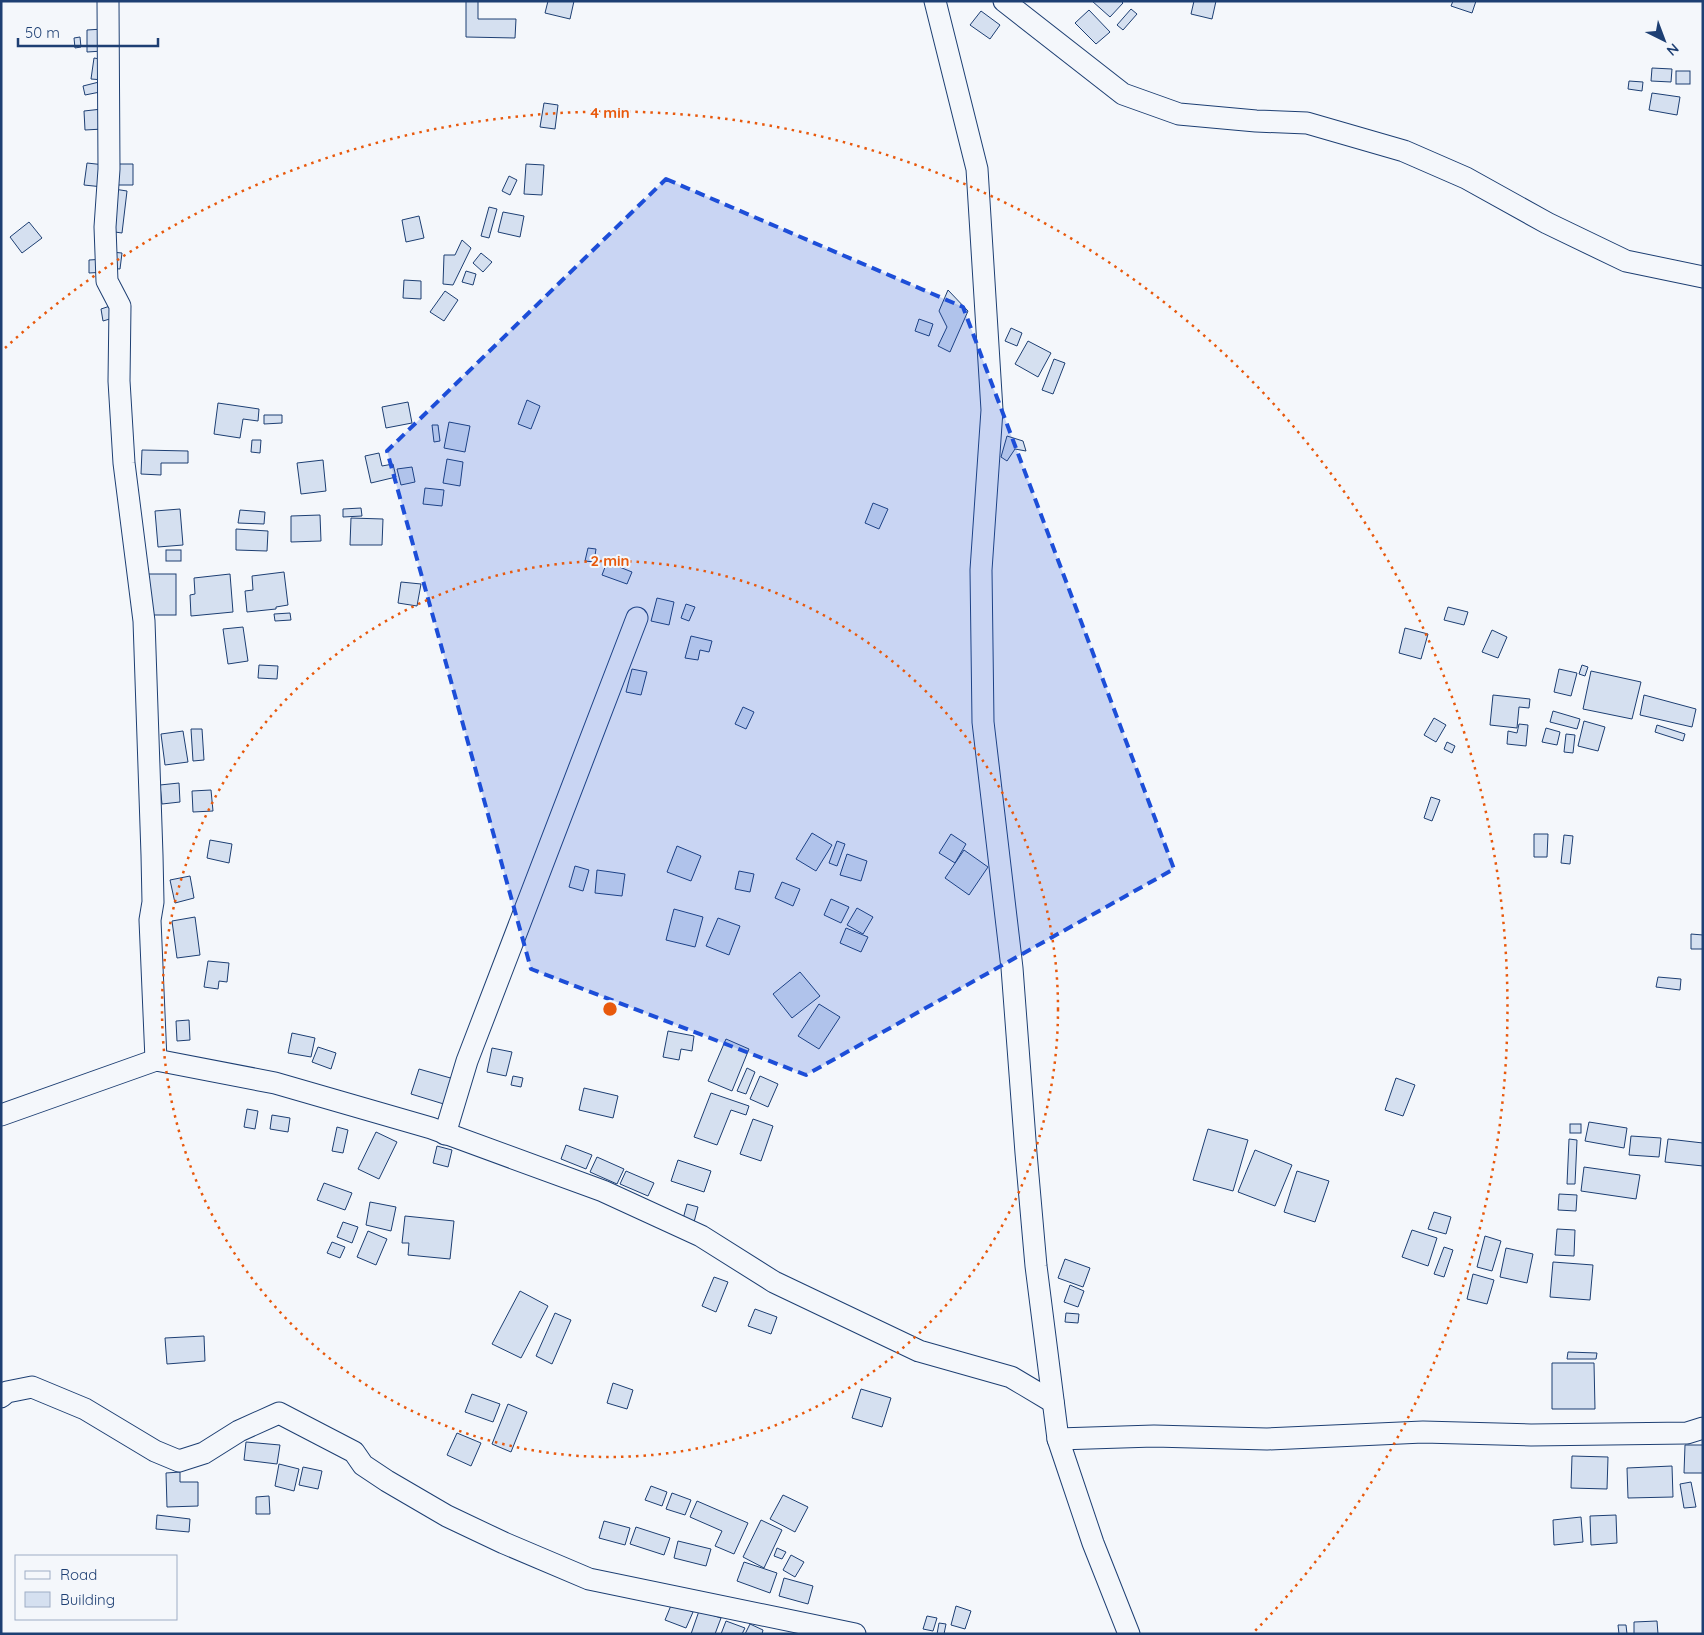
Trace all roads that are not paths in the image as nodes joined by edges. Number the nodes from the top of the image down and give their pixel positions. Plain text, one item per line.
1 (108, 1) edge
2 (935, 1) edge
3 (1004, 1) edge
4 (1703, 277) edge
5 (637, 618) dead end
6 (156, 1060) junction
7 (1, 1115) edge
8 (445, 1134) junction
9 (1, 1397) edge
10 (1053, 1402) junction
11 (1703, 1428) edge
12 (1058, 1439) junction
13 (855, 1634) edge
14 (1129, 1634) edge

1 - 6 street
2 - 10 street
3 - 4 street
5 - 8 street
6 - 7 street
6 - 8 street
8 - 10 street
9 - 13 street
10 - 12 street
11 - 12 street
12 - 14 street

